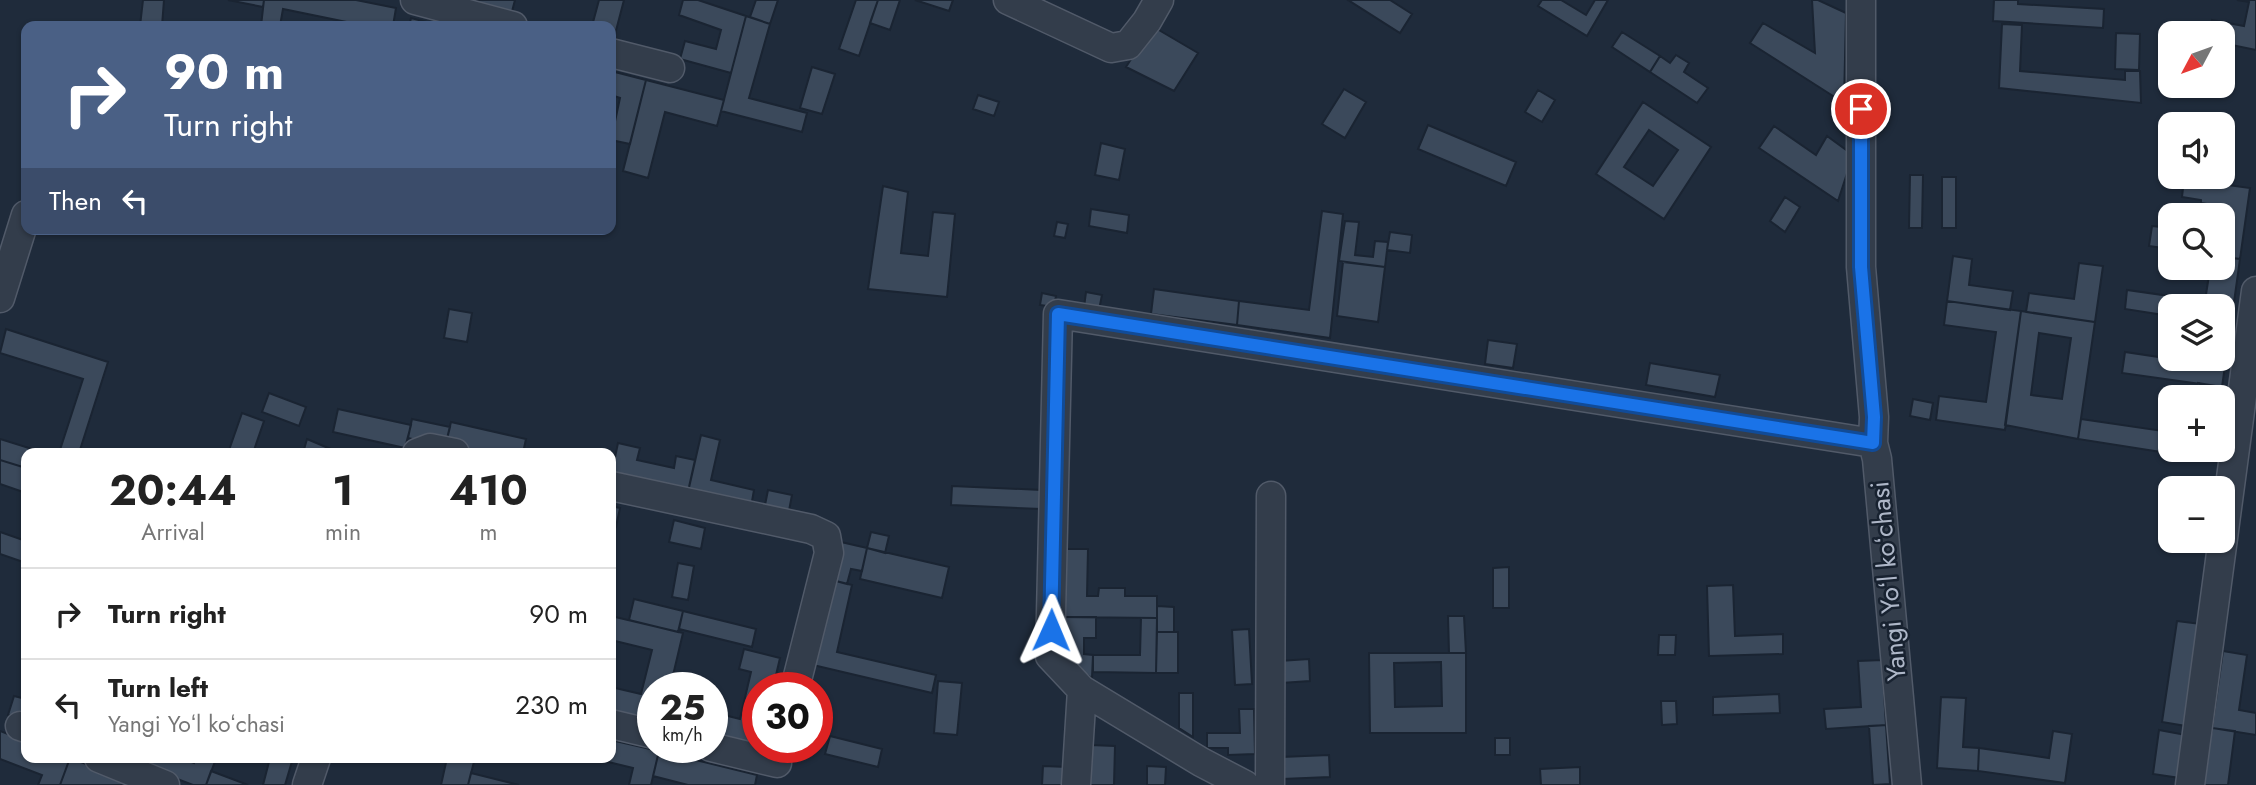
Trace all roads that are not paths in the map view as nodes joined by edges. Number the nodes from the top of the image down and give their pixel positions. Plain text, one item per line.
1 (418, 0) edge
2 (1007, 0) edge
3 (1158, 0) edge
4 (1861, 0) edge
5 (495, 21) edge
6 (616, 53) edge
7 (670, 68) dead end
8 (21, 231) edge
9 (2256, 291) edge
10 (0, 298) edge
11 (1873, 443) junction
12 (616, 487) edge
13 (1271, 496) dead end
14 (799, 672) edge
15 (1082, 690) junction
16 (616, 725) edge
17 (637, 730) edge
18 (728, 752) edge
19 (111, 763) edge
20 (314, 763) edge
21 (777, 765) edge
22 (165, 785) edge
23 (307, 785) edge
24 (1076, 785) edge
25 (1245, 785) edge
26 (1269, 785) edge
27 (1907, 785) edge
28 (2190, 785) edge

1 - 5 street
2 - 3 street
4 - 11 street, Yangi Yoʻl koʻchasi
6 - 7 street
8 - 10 street
9 - 28 street
11 - 15 street
11 - 27 street, Yangi Yoʻl koʻchasi
12 - 14 street
13 - 26 street
15 - 24 street
15 - 25 street
16 - 17 street
18 - 21 street
19 - 22 street
20 - 23 street

